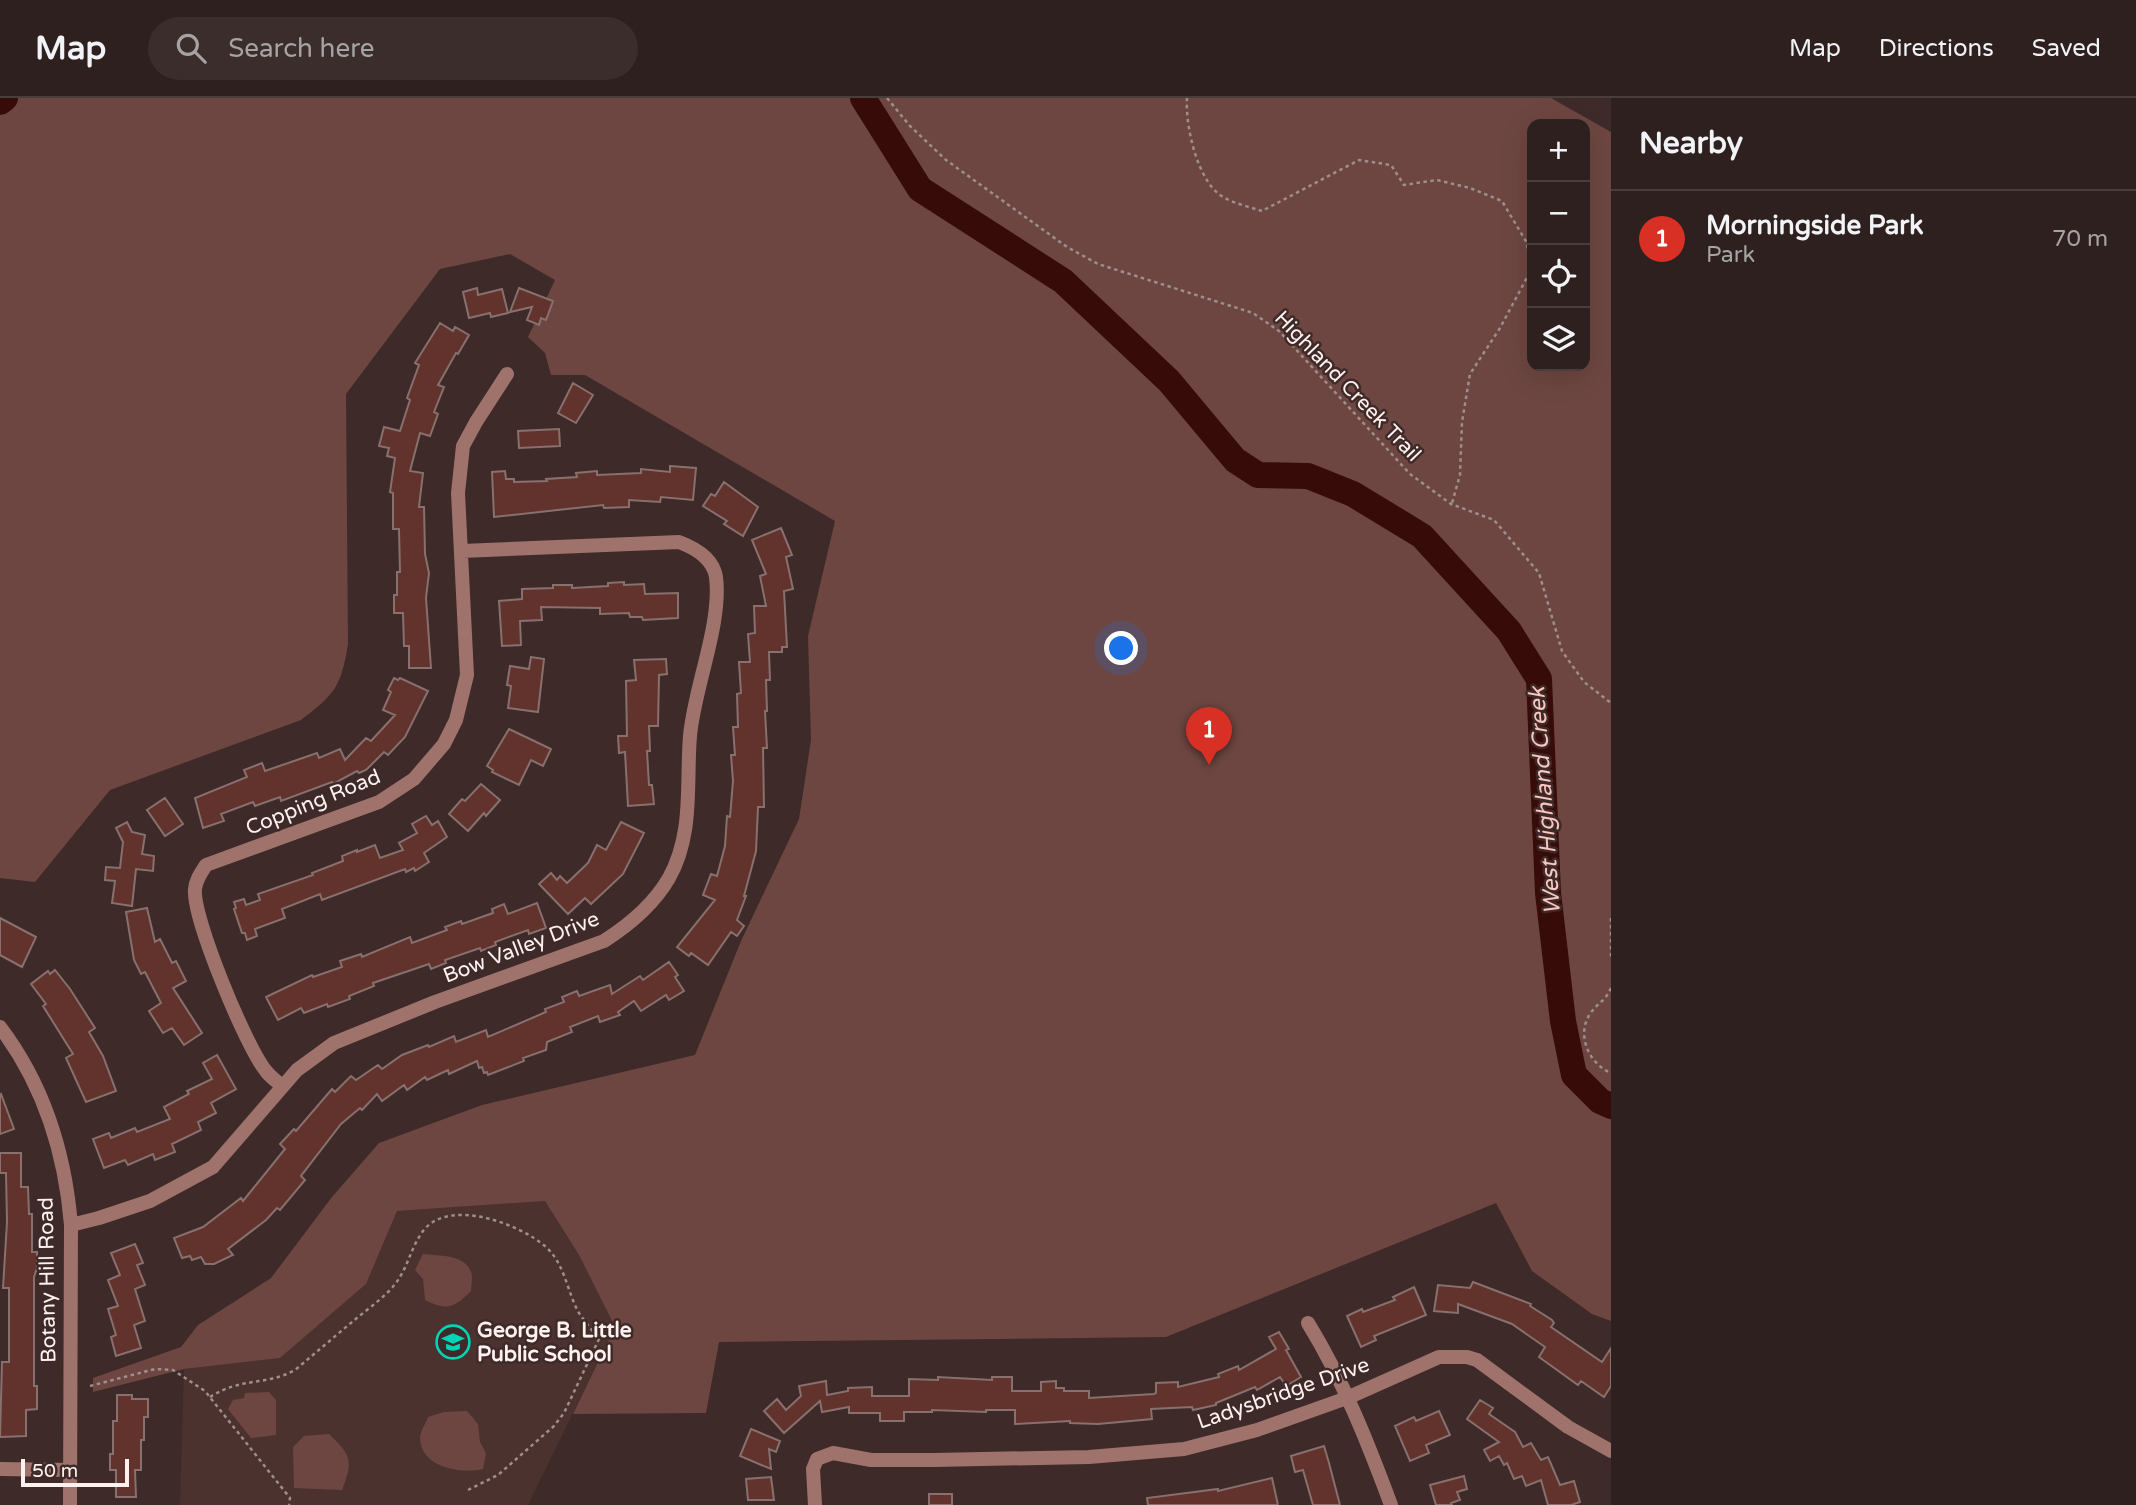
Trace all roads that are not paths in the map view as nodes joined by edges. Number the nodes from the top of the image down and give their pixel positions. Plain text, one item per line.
1 (507, 374) dead end
2 (462, 551) junction
3 (0, 1027) edge
4 (282, 1086) junction
5 (71, 1225) junction
6 (1308, 1322) dead end
7 (1347, 1398) junction
8 (1611, 1451) edge
9 (0, 1469) edge
10 (70, 1470) junction
11 (70, 1505) edge
12 (816, 1505) edge
13 (1391, 1505) edge

1 - 2 street, Copping Road
2 - 4 street, Copping Road
2 - 4 street, Bow Valley Drive
3 - 5 street, Botany Hill Road
4 - 5 street, Bow Valley Drive
5 - 10 street, Botany Hill Road
6 - 7 street
7 - 8 street, Ladysbridge Drive
7 - 12 street, Ladysbridge Drive
7 - 13 street
9 - 10 street
10 - 11 street, Botany Hill Road

